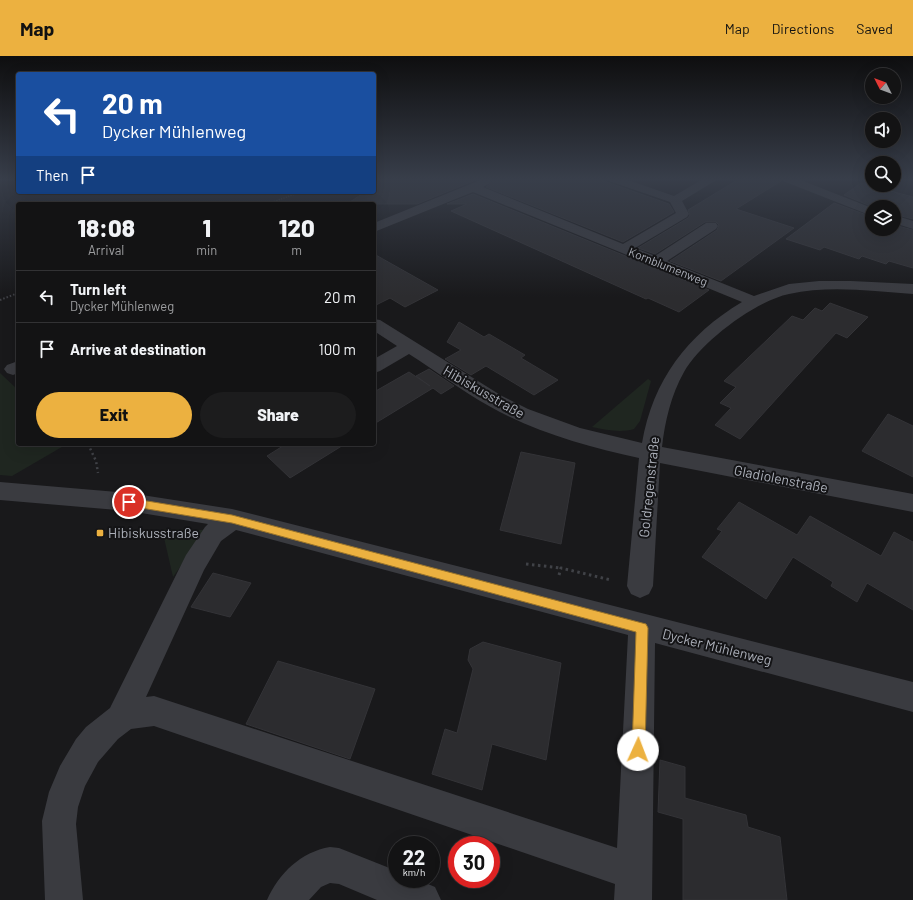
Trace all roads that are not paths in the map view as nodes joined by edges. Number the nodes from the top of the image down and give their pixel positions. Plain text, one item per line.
1 (397, 218) edge
2 (550, 218) edge
3 (675, 218) edge
4 (901, 221) edge
5 (913, 225) edge
6 (712, 226) dead end
7 (376, 227) edge
8 (624, 248) junction
9 (656, 262) junction
10 (913, 289) edge
11 (753, 301) junction
12 (376, 325) edge
13 (409, 347) junction
14 (376, 366) edge
15 (650, 453) junction
16 (0, 491) edge
17 (913, 503) edge
18 (232, 519) junction
19 (640, 586) dead end
20 (642, 628) junction
21 (913, 697) edge
22 (120, 719) junction
23 (634, 886) edge
24 (64, 900) edge
25 (286, 900) edge
26 (422, 900) edge

1 - 7 street
2 - 8 street, Kornblumenweg
3 - 8 street
4 - 5 street
6 - 9 street
8 - 9 street, Kornblumenweg
9 - 11 street, Kornblumenweg
10 - 11 street, Goldregenstraße
11 - 15 street, Goldregenstraße
12 - 13 street, Hibiskusstraße
13 - 14 street
13 - 15 street, Hibiskusstraße
15 - 17 street, Gladiolenstraße
15 - 19 street, Goldregenstraße
16 - 18 street, Dycker Mühlenweg
18 - 20 street, Dycker Mühlenweg
18 - 22 street
20 - 21 street, Dycker Mühlenweg
20 - 23 street
22 - 23 street
22 - 24 street
25 - 26 street

